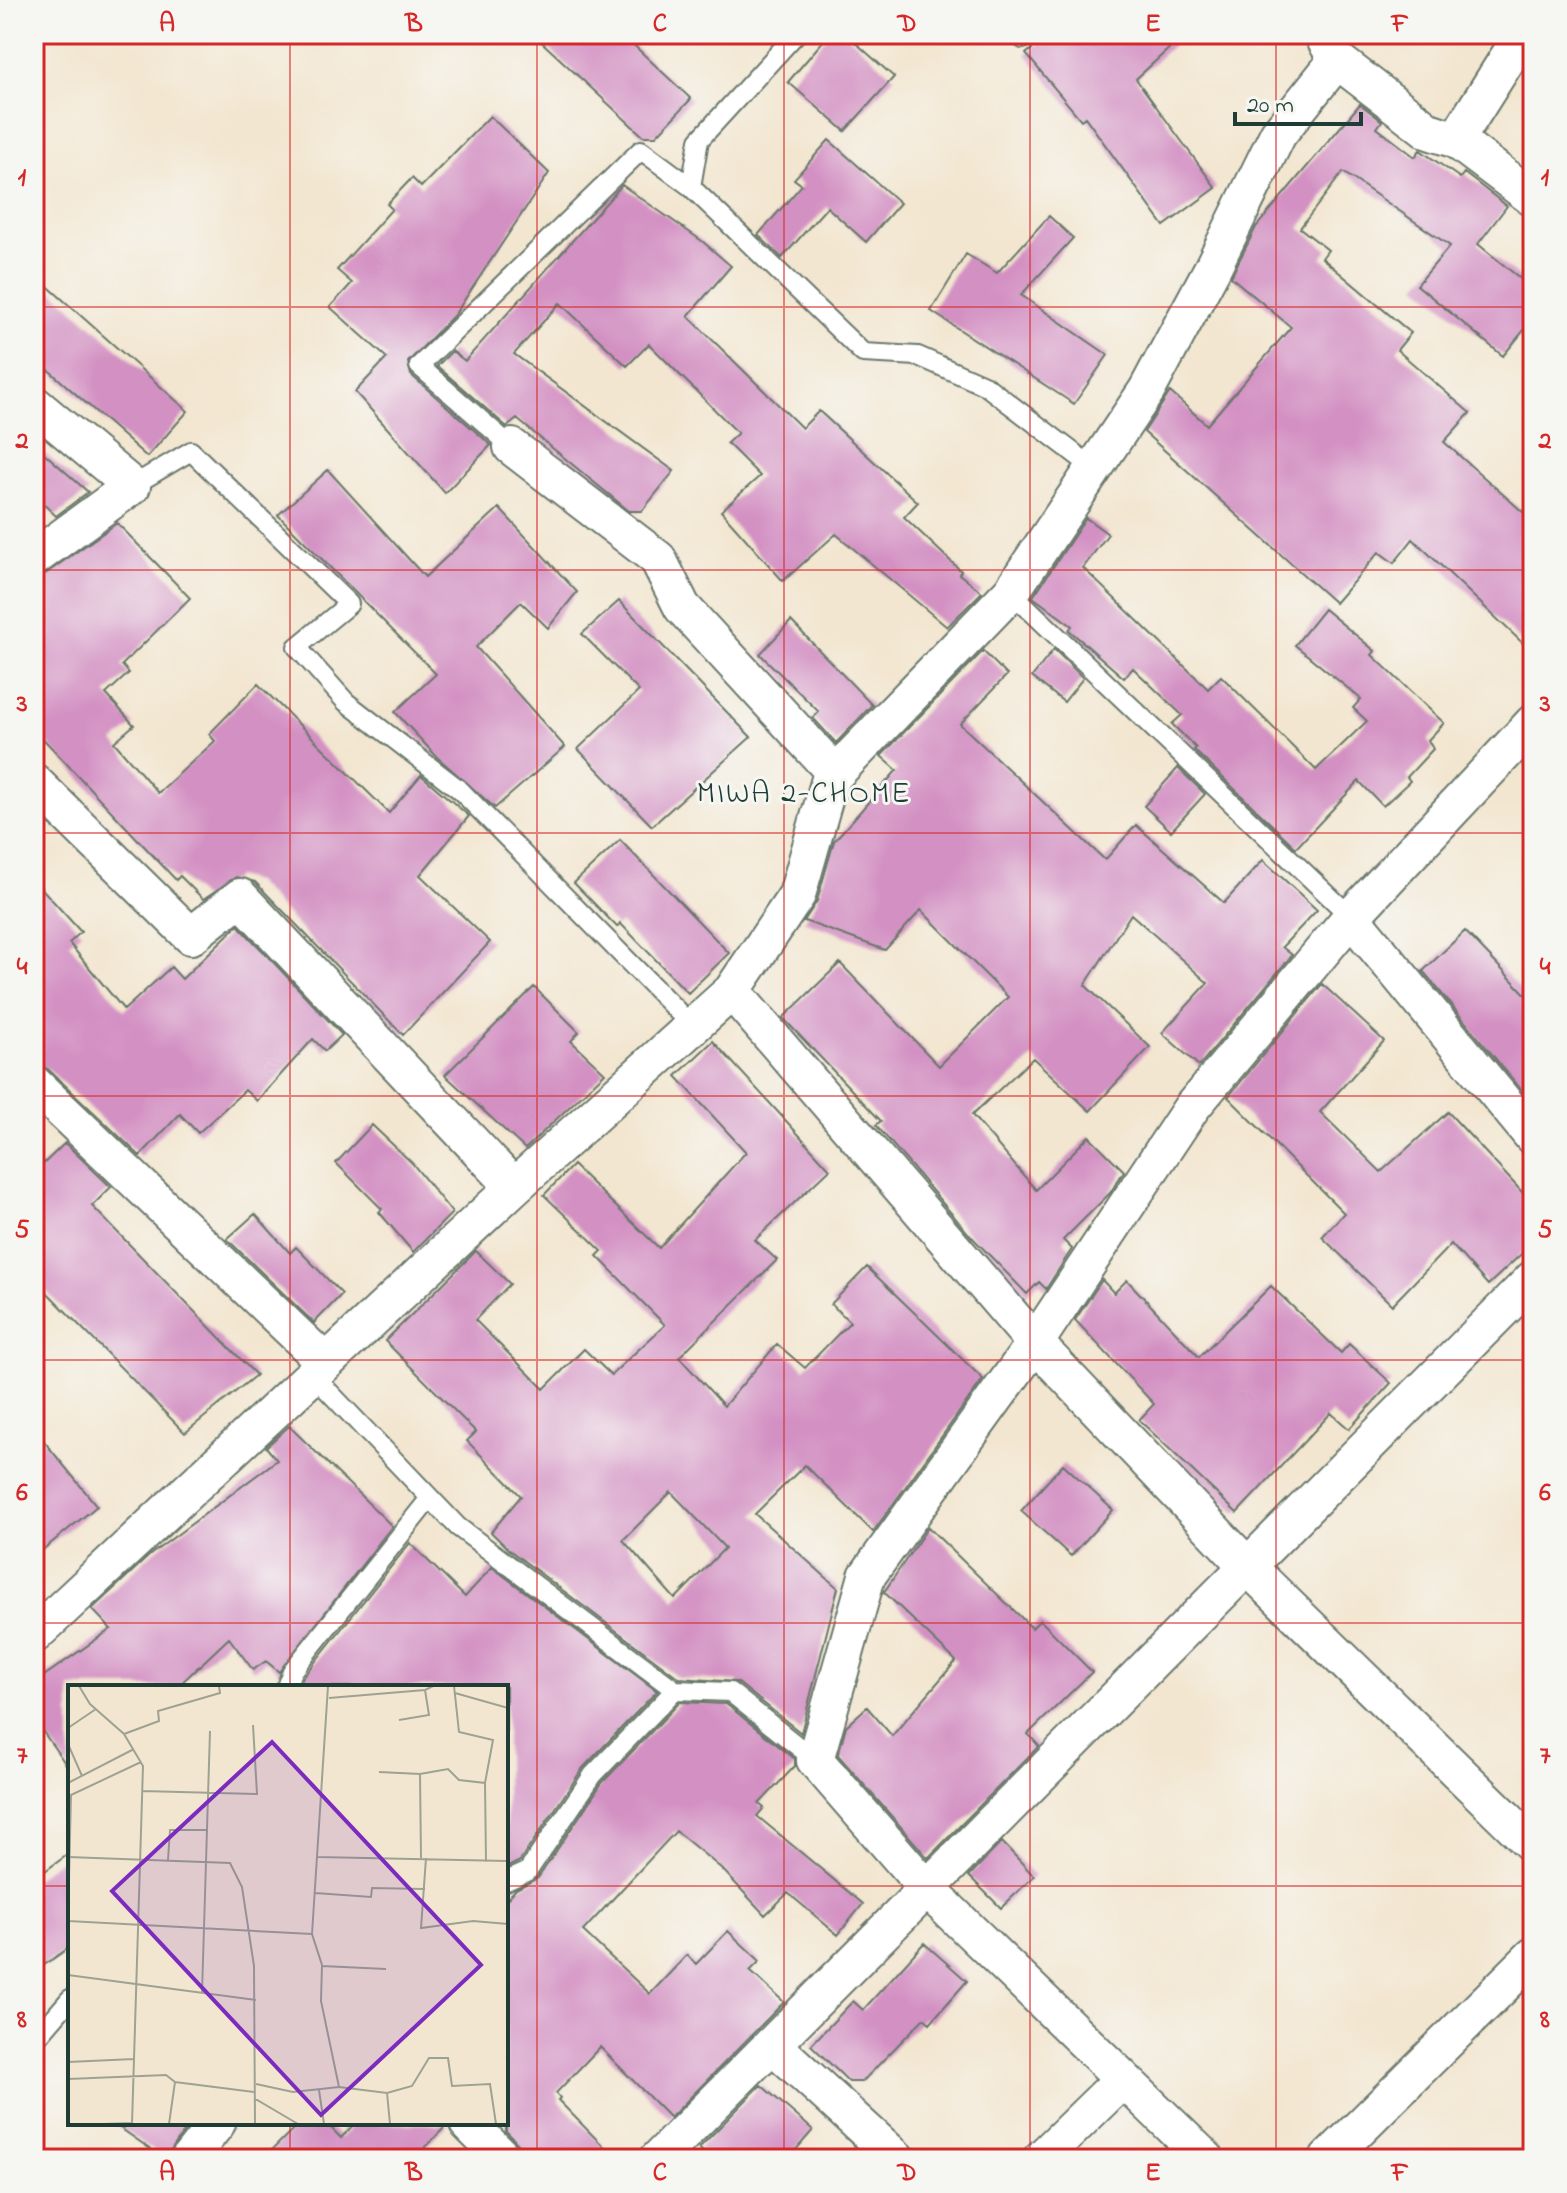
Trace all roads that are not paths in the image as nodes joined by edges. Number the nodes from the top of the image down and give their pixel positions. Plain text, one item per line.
1 (796, 34) edge
2 (1017, 34) edge
3 (1028, 34) edge
4 (1523, 34) edge
5 (1330, 47) edge
6 (1456, 140) junction
7 (691, 187) junction
8 (1533, 198) edge
9 (34, 404) edge
10 (512, 447) joint
11 (1095, 469) junction
12 (132, 486) junction
13 (34, 558) edge
14 (1011, 592) junction
15 (1533, 723) edge
16 (835, 773) junction
17 (34, 782) edge
18 (1351, 917) junction
19 (732, 991) junction
20 (691, 1025) junction
21 (34, 1084) edge
22 (1533, 1137) edge
23 (514, 1187) junction
24 (1533, 1279) edge
25 (1035, 1343) junction
26 (318, 1368) junction
27 (430, 1498) junction
28 (1249, 1568) junction
29 (34, 1635) edge
30 (287, 1685) edge
31 (675, 1690) junction
32 (815, 1760) junction
33 (1533, 1845) edge
34 (508, 1880) edge
35 (927, 1889) junction
36 (1533, 1956) edge
37 (68, 2001) edge
38 (34, 2041) edge
39 (774, 2046) junction
40 (1123, 2079) junction
41 (215, 2125) edge
42 (470, 2125) edge
43 (189, 2159) edge
44 (504, 2159) edge
45 (658, 2159) edge
46 (897, 2159) edge
47 (1041, 2159) edge
48 (1206, 2159) edge
49 (1328, 2159) edge

1 - 7 lane
2 - 3 lane
4 - 6 street
5 - 6 street
5 - 11 street
6 - 8 street
7 - 10 lane
7 - 11 lane
9 - 12 street
10 - 16 street
11 - 14 street
12 - 13 street
12 - 20 lane
14 - 16 street
14 - 18 lane
15 - 18 street
16 - 19 street
17 - 23 street
18 - 22 street
18 - 25 street
19 - 20 street
19 - 25 street
20 - 23 street
21 - 26 street
23 - 26 street
24 - 28 street
25 - 28 street
25 - 32 street
26 - 27 lane
26 - 29 street
27 - 30 lane
27 - 31 lane
28 - 33 street
28 - 35 street
31 - 32 lane
31 - 34 lane
32 - 35 street
35 - 39 street
35 - 40 street
36 - 49 street
37 - 38 lane
39 - 45 street
39 - 46 street
40 - 47 street
40 - 48 street
41 - 43 street
42 - 44 street

